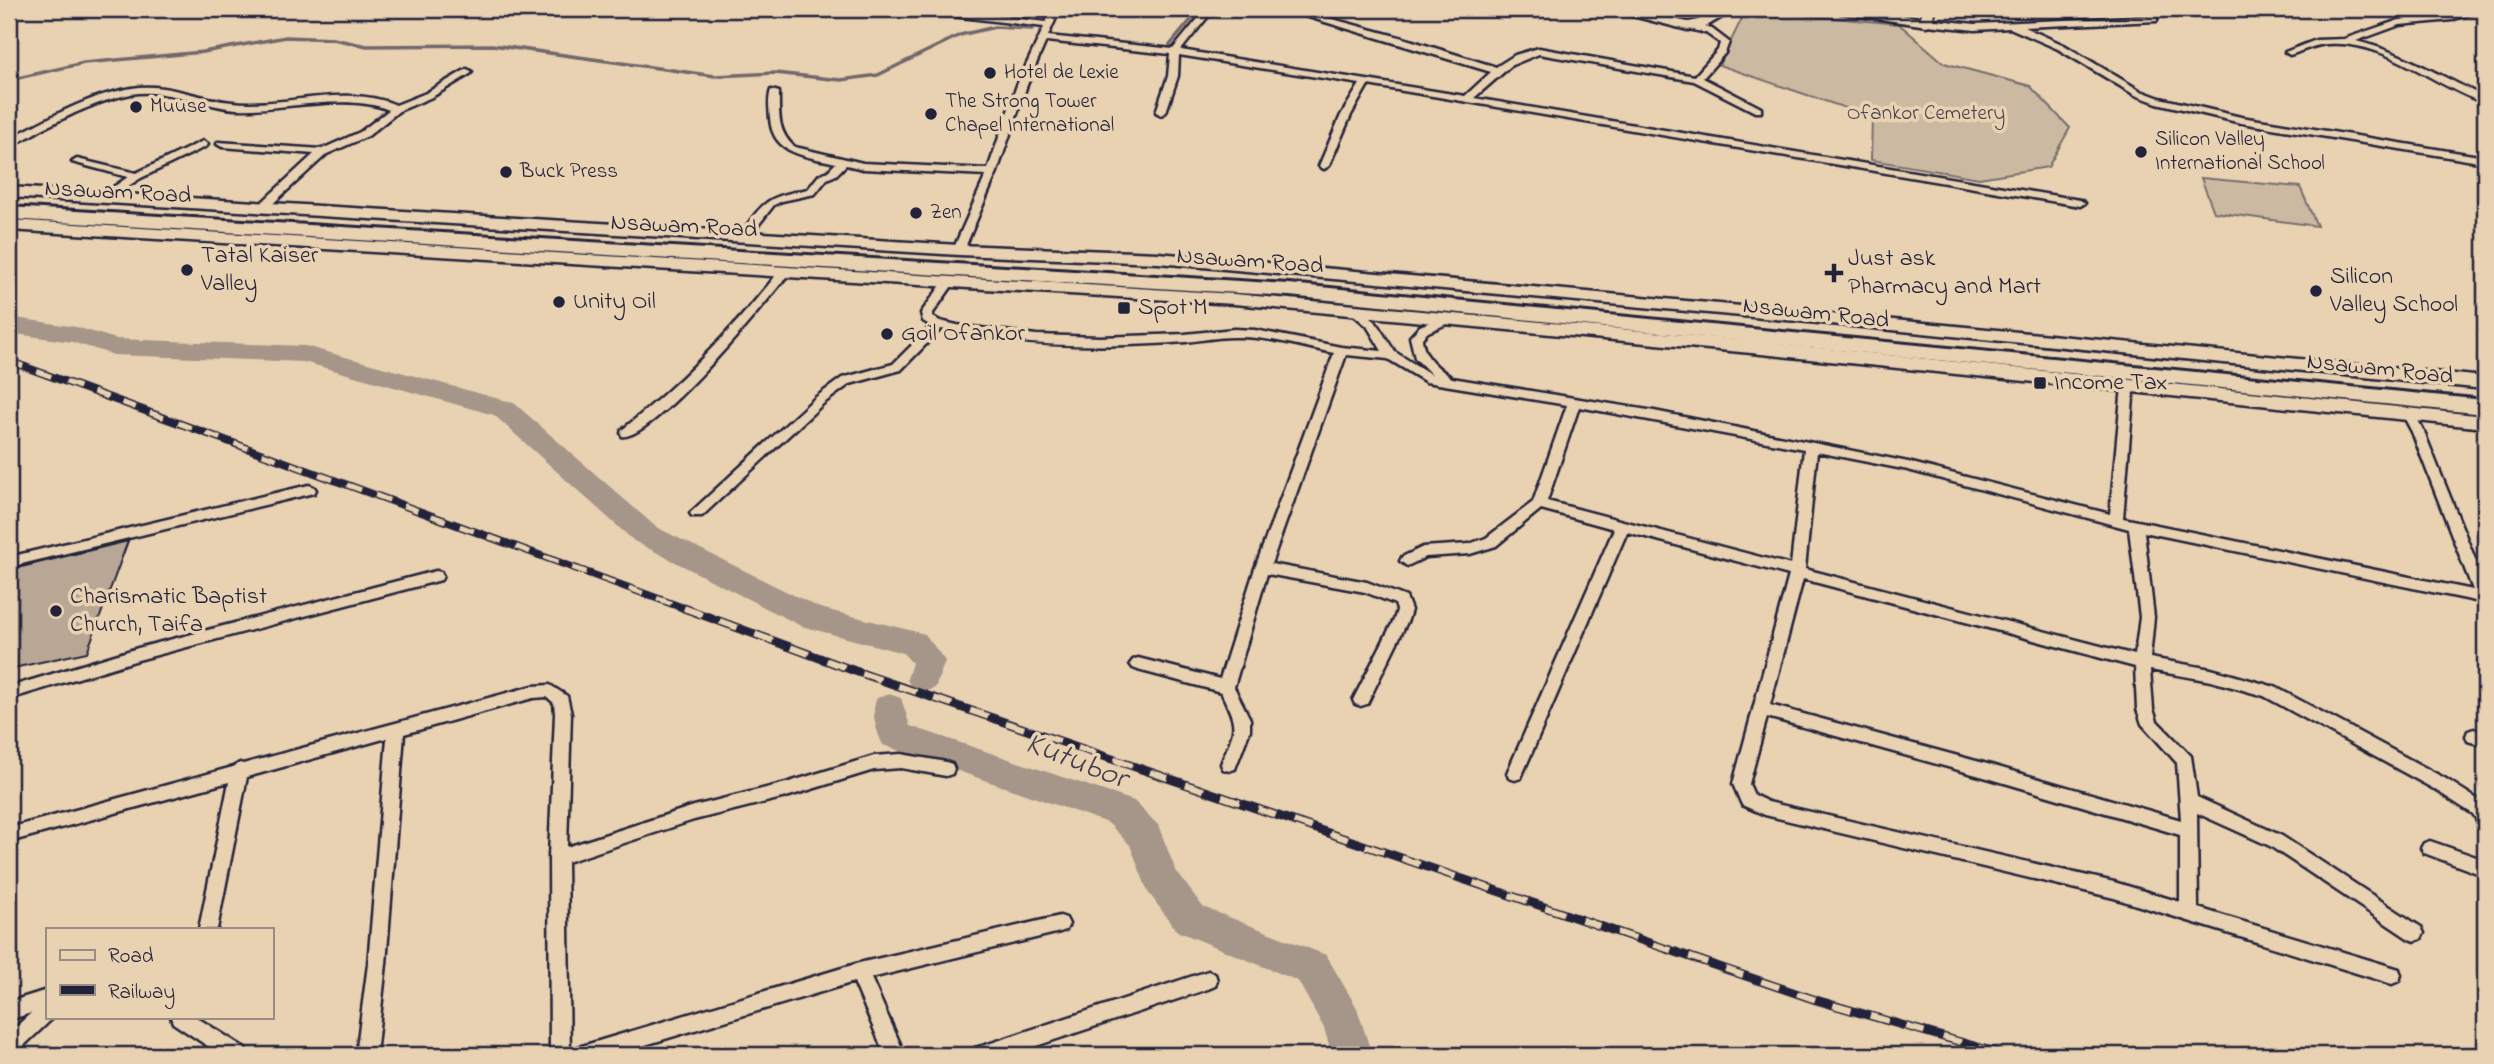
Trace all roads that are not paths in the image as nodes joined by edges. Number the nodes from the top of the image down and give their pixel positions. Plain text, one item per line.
1 (18, 9) edge
2 (919, 9) edge
3 (1056, 9) edge
4 (1210, 9) edge
5 (1286, 9) edge
6 (1611, 9) edge
7 (1730, 9) edge
8 (1840, 9) edge
9 (1928, 9) edge
10 (2481, 9) edge
11 (1642, 12) edge
12 (9, 14) edge
13 (2154, 19) dead end
14 (1927, 22) junction
15 (1049, 25) junction
16 (1688, 26) junction
17 (2013, 26) junction
18 (1043, 38) junction
19 (2345, 41) junction
20 (1175, 52) junction
21 (2290, 52) dead end
22 (1498, 71) junction
23 (467, 72) dead end
24 (1697, 79) junction
25 (1365, 83) junction
26 (774, 92) dead end
27 (1467, 99) junction
28 (2485, 100) edge
29 (396, 109) junction
30 (1758, 110) dead end
31 (1161, 112) dead end
32 (9, 143) edge
33 (203, 144) dead end
34 (222, 144) dead end
35 (323, 152) junction
36 (77, 162) dead end
37 (843, 162) junction
38 (2483, 162) edge
39 (1324, 166) dead end
40 (992, 172) junction
41 (137, 176) junction
42 (9, 192) edge
43 (104, 198) junction
44 (9, 203) edge
45 (2080, 203) dead end
46 (263, 207) junction
47 (9, 213) edge
48 (9, 225) edge
49 (745, 235) junction
50 (959, 250) junction
51 (785, 271) junction
52 (948, 283) junction
53 (1354, 310) junction
54 (1445, 320) junction
55 (938, 325) junction
56 (1341, 351) junction
57 (1391, 355) junction
58 (1449, 382) junction
59 (2485, 383) edge
60 (2127, 386) junction
61 (2364, 387) junction
62 (2485, 392) edge
63 (1575, 401) junction
64 (2485, 407) edge
65 (2409, 415) junction
66 (2485, 422) edge
67 (627, 433) dead end
68 (1811, 446) junction
69 (309, 490) dead end
70 (1539, 504) junction
71 (697, 513) dead end
72 (2116, 521) junction
73 (1623, 525) junction
74 (2136, 526) junction
75 (1406, 561) dead end
76 (9, 562) edge
77 (1262, 568) junction
78 (1797, 573) junction
79 (436, 576) dead end
80 (2484, 598) edge
81 (2143, 663) junction
82 (1139, 664) dead end
83 (1226, 687) junction
84 (9, 692) edge
85 (1361, 700) dead end
86 (1760, 709) junction
87 (396, 728) junction
88 (1229, 764) dead end
89 (946, 769) dead end
90 (240, 770) junction
91 (1515, 774) dead end
92 (2189, 801) junction
93 (2485, 818) edge
94 (2189, 831) junction
95 (9, 835) edge
96 (2430, 848) dead end
97 (558, 857) junction
98 (2485, 868) edge
99 (2189, 913) junction
100 (1060, 924) dead end
101 (208, 928) edge
102 (2415, 933) dead end
103 (859, 972) junction
104 (2392, 975) dead end
105 (1208, 980) dead end
106 (46, 999) edge
107 (9, 1011) edge
108 (46, 1012) edge
109 (182, 1018) edge
110 (9, 1046) edge
111 (238, 1055) edge
112 (366, 1055) edge
113 (560, 1055) edge
114 (582, 1055) edge
115 (895, 1055) edge
116 (982, 1055) edge

1 - 12 street
2 - 15 street
3 - 15 street
4 - 20 street
5 - 22 street
6 - 11 street
7 - 16 street
8 - 14 street
9 - 14 street
10 - 19 street
11 - 16 street
13 - 17 street
14 - 17 street
15 - 18 street
16 - 24 street
17 - 38 street
18 - 20 street
18 - 40 street
19 - 21 street
19 - 28 street
20 - 25 street
20 - 31 street
22 - 24 street
22 - 27 street
23 - 29 street
24 - 30 street
25 - 27 street
25 - 39 street
26 - 37 street
27 - 45 street
29 - 32 street
29 - 35 street
33 - 41 street
34 - 35 street
35 - 46 street
36 - 41 street
37 - 40 street
37 - 49 street
40 - 50 street
41 - 43 street
42 - 43 main road
43 - 46 main road
44 - 61 highway, Nsawam Road
46 - 49 main road
47 - 61 highway, Nsawam Road
48 - 51 main road
49 - 50 main road
50 - 59 main road
51 - 52 main road
51 - 67 street
52 - 53 main road
52 - 55 street
53 - 54 main road
53 - 57 street
54 - 58 street
54 - 60 main road
55 - 56 street
55 - 71 street
56 - 57 street
56 - 77 street
57 - 58 street
58 - 63 street
60 - 65 main road
60 - 72 street
61 - 62 highway, Nsawam Road
61 - 64 highway, Nsawam Road
63 - 68 street
63 - 70 street
65 - 66 main road
65 - 80 street
68 - 72 street
68 - 78 street
69 - 76 street
70 - 73 street
70 - 75 street
72 - 74 street
73 - 78 street
73 - 91 street
74 - 80 street
74 - 81 street
77 - 83 street
77 - 85 street
78 - 81 street
78 - 86 street
79 - 84 street
81 - 92 street
81 - 93 street
82 - 83 street
83 - 88 street
86 - 94 street
86 - 99 street
87 - 90 street
87 - 97 street
87 - 112 street
89 - 97 street
90 - 95 street
90 - 101 street
92 - 94 street
92 - 102 street
94 - 99 street
96 - 98 street
97 - 113 street
99 - 104 street
100 - 103 street
103 - 114 street
103 - 115 street
105 - 116 street
106 - 107 street
108 - 110 street
109 - 111 street

